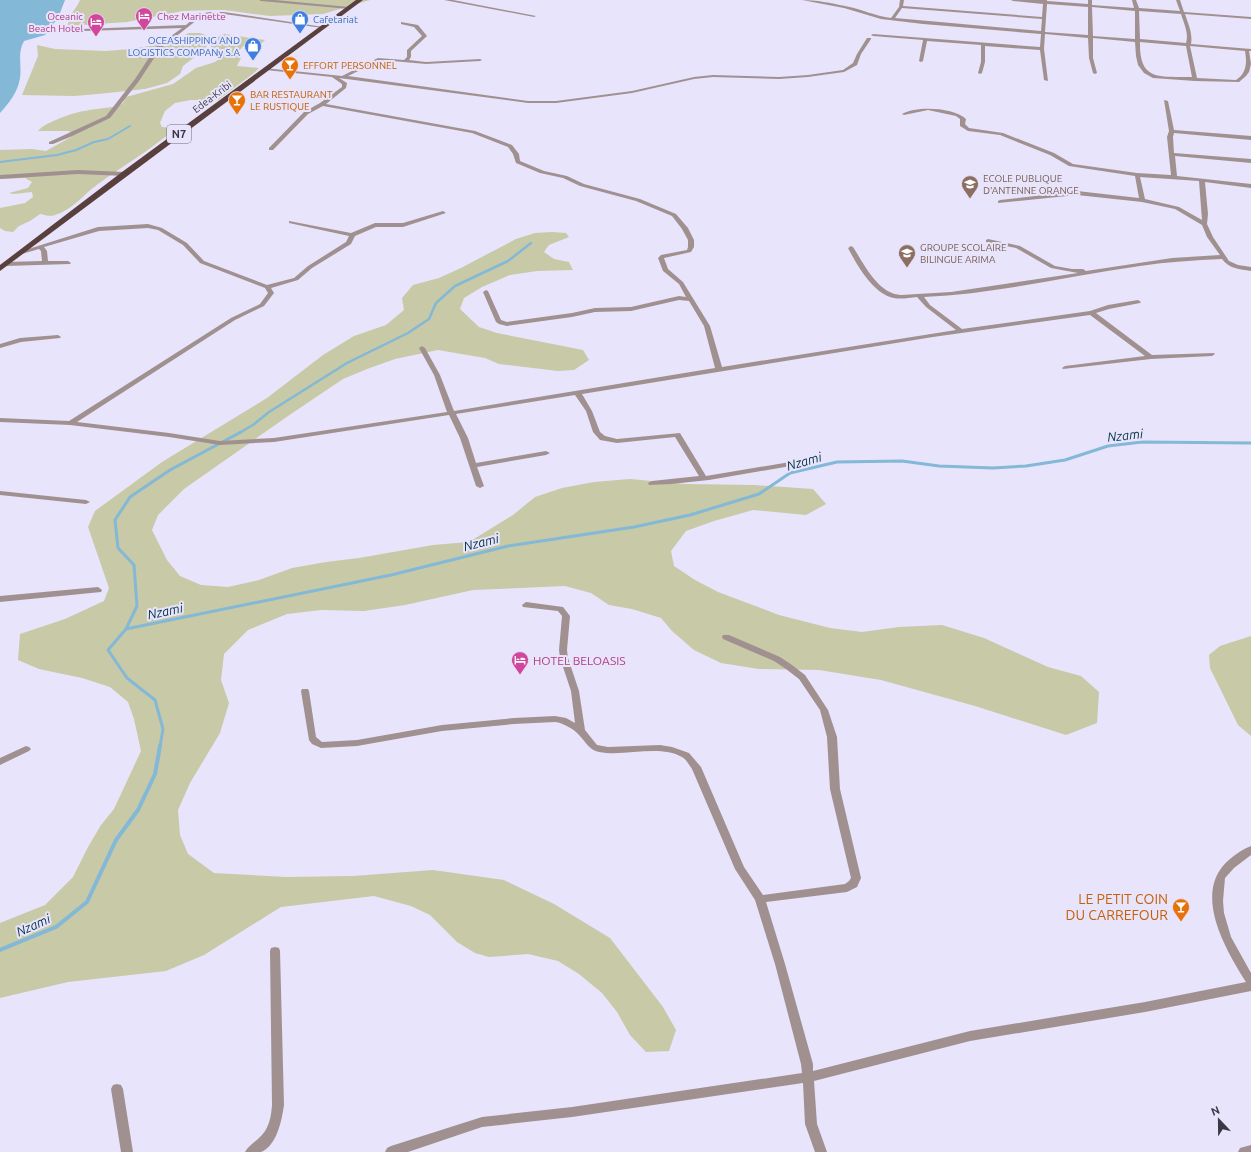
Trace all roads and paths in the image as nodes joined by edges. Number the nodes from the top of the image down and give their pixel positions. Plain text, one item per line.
1 (261, 0) edge
2 (360, 0) edge
3 (446, 0) edge
4 (804, 0) edge
5 (902, 0) edge
6 (1014, 0) edge
7 (1090, 0) edge
8 (1134, 0) edge
9 (1178, 0) edge
10 (1044, 1) edge
11 (1090, 6) junction
12 (901, 7) junction
13 (349, 8) junction
14 (1137, 9) junction
15 (1182, 13) junction
16 (534, 16) dead end
17 (1044, 18) junction
18 (1251, 18) edge
19 (892, 19) junction
20 (403, 23) dead end
21 (186, 26) junction
22 (322, 27) junction
23 (84, 30) dead end
24 (1044, 33) junction
25 (874, 35) dead end
26 (1091, 37) junction
27 (869, 39) dead end
28 (925, 40) junction
29 (1138, 41) junction
30 (983, 45) junction
31 (1188, 46) junction
32 (1042, 49) junction
33 (1249, 50) edge
34 (480, 60) dead end
35 (921, 61) dead end
36 (405, 62) junction
37 (266, 69) junction
38 (980, 73) dead end
39 (1095, 73) dead end
40 (333, 76) junction
41 (343, 77) junction
42 (1046, 80) dead end
43 (1195, 80) junction
44 (1166, 101) dead end
45 (322, 104) junction
46 (904, 114) dead end
47 (1172, 131) junction
48 (1251, 138) edge
49 (51, 143) dead end
50 (271, 149) dead end
51 (1172, 154) junction
52 (1251, 160) edge
53 (125, 174) junction
54 (1137, 175) junction
55 (1174, 176) junction
56 (0, 177) edge
57 (1202, 180) junction
58 (1251, 186) edge
59 (1142, 200) junction
60 (1000, 202) dead end
61 (443, 213) dead end
62 (291, 222) dead end
63 (1204, 224) junction
64 (352, 235) junction
65 (988, 241) dead end
66 (41, 247) junction
67 (851, 248) dead end
68 (22, 252) junction
69 (1222, 257) junction
70 (45, 263) junction
71 (68, 263) dead end
72 (3, 267) edge
73 (1251, 269) edge
74 (1104, 270) junction
75 (269, 290) junction
76 (486, 292) dead end
77 (919, 296) junction
78 (689, 299) junction
79 (1138, 302) dead end
80 (1091, 313) junction
81 (961, 331) junction
82 (58, 337) dead end
83 (0, 346) edge
84 (422, 348) dead end
85 (1212, 354) dead end
86 (1151, 358) junction
87 (1065, 368) dead end
88 (719, 369) junction
89 (577, 392) junction
90 (452, 413) junction
91 (0, 420) edge
92 (70, 423) junction
93 (546, 453) dead end
94 (802, 462) dead end
95 (474, 465) junction
96 (703, 477) junction
97 (652, 483) dead end
98 (480, 486) dead end
99 (0, 494) edge
100 (86, 502) dead end
101 (98, 590) dead end
102 (0, 599) edge
103 (526, 605) dead end
104 (726, 637) dead end
105 (306, 691) dead end
106 (581, 731) junction
107 (26, 749) dead end
108 (0, 762) edge
109 (1251, 850) edge
110 (760, 898) junction
111 (275, 950) dead end
112 (1251, 982) edge
113 (1251, 986) edge
114 (808, 1077) junction
115 (117, 1089) dead end
116 (1251, 1150) edge
117 (127, 1152) edge
118 (251, 1152) edge
119 (392, 1152) edge
120 (821, 1152) edge
121 (1244, 1152) edge

1 - 13 street
2 - 13 highway, Edea-Kribi / N7
3 - 16 street
4 - 19 street
5 - 12 street
6 - 10 street
7 - 11 street
8 - 14 street
9 - 15 street
10 - 11 street
10 - 17 street
11 - 14 street
11 - 26 street
12 - 17 street
12 - 19 street
13 - 22 highway, Edea-Kribi / N7
14 - 15 street
14 - 29 street
15 - 18 street
15 - 31 street
17 - 24 street
19 - 24 street
20 - 36 street
21 - 22 street
21 - 23 street
21 - 49 street
22 - 37 highway, Edea-Kribi / N7
24 - 26 street
24 - 32 street
25 - 28 street
26 - 29 street
26 - 39 street
27 - 41 street
28 - 30 street
28 - 35 street
29 - 31 street
29 - 43 street
30 - 32 street
30 - 38 street
31 - 33 street
31 - 43 street
32 - 42 street
33 - 43 street
34 - 36 street
36 - 41 street
37 - 40 street
37 - 53 highway, Edea-Kribi / N7
40 - 41 street
40 - 45 street
44 - 47 street
45 - 50 street
45 - 78 street
46 - 54 street
47 - 48 street
47 - 51 street
51 - 52 street
51 - 55 street
53 - 56 street
53 - 68 highway, Edea-Kribi / N7
54 - 55 street
54 - 59 street
55 - 57 street
57 - 58 street
57 - 63 street
59 - 60 street
59 - 63 street
61 - 64 street
62 - 64 street
63 - 69 street
64 - 75 street
65 - 74 street
66 - 68 street
66 - 70 street
66 - 75 street
67 - 77 street
68 - 72 highway, Edea-Kribi / N7
69 - 73 street
69 - 74 street
70 - 71 street
70 - 72 street
74 - 77 street
75 - 92 street
76 - 78 street
77 - 81 street
78 - 88 street
79 - 80 street
80 - 81 street
80 - 86 street
81 - 88 street
82 - 83 street
84 - 90 street
85 - 86 street
86 - 87 street
88 - 89 street
89 - 90 street
89 - 96 street
90 - 92 street
90 - 95 street
91 - 92 street
93 - 95 street
94 - 96 street
95 - 98 street
96 - 97 street
99 - 100 street
101 - 102 street
103 - 106 street
104 - 110 street
105 - 106 street
106 - 110 street
107 - 108 street
109 - 112 street
110 - 114 street
111 - 118 street
113 - 114 street
114 - 119 street
114 - 120 street
115 - 117 street
116 - 121 street

